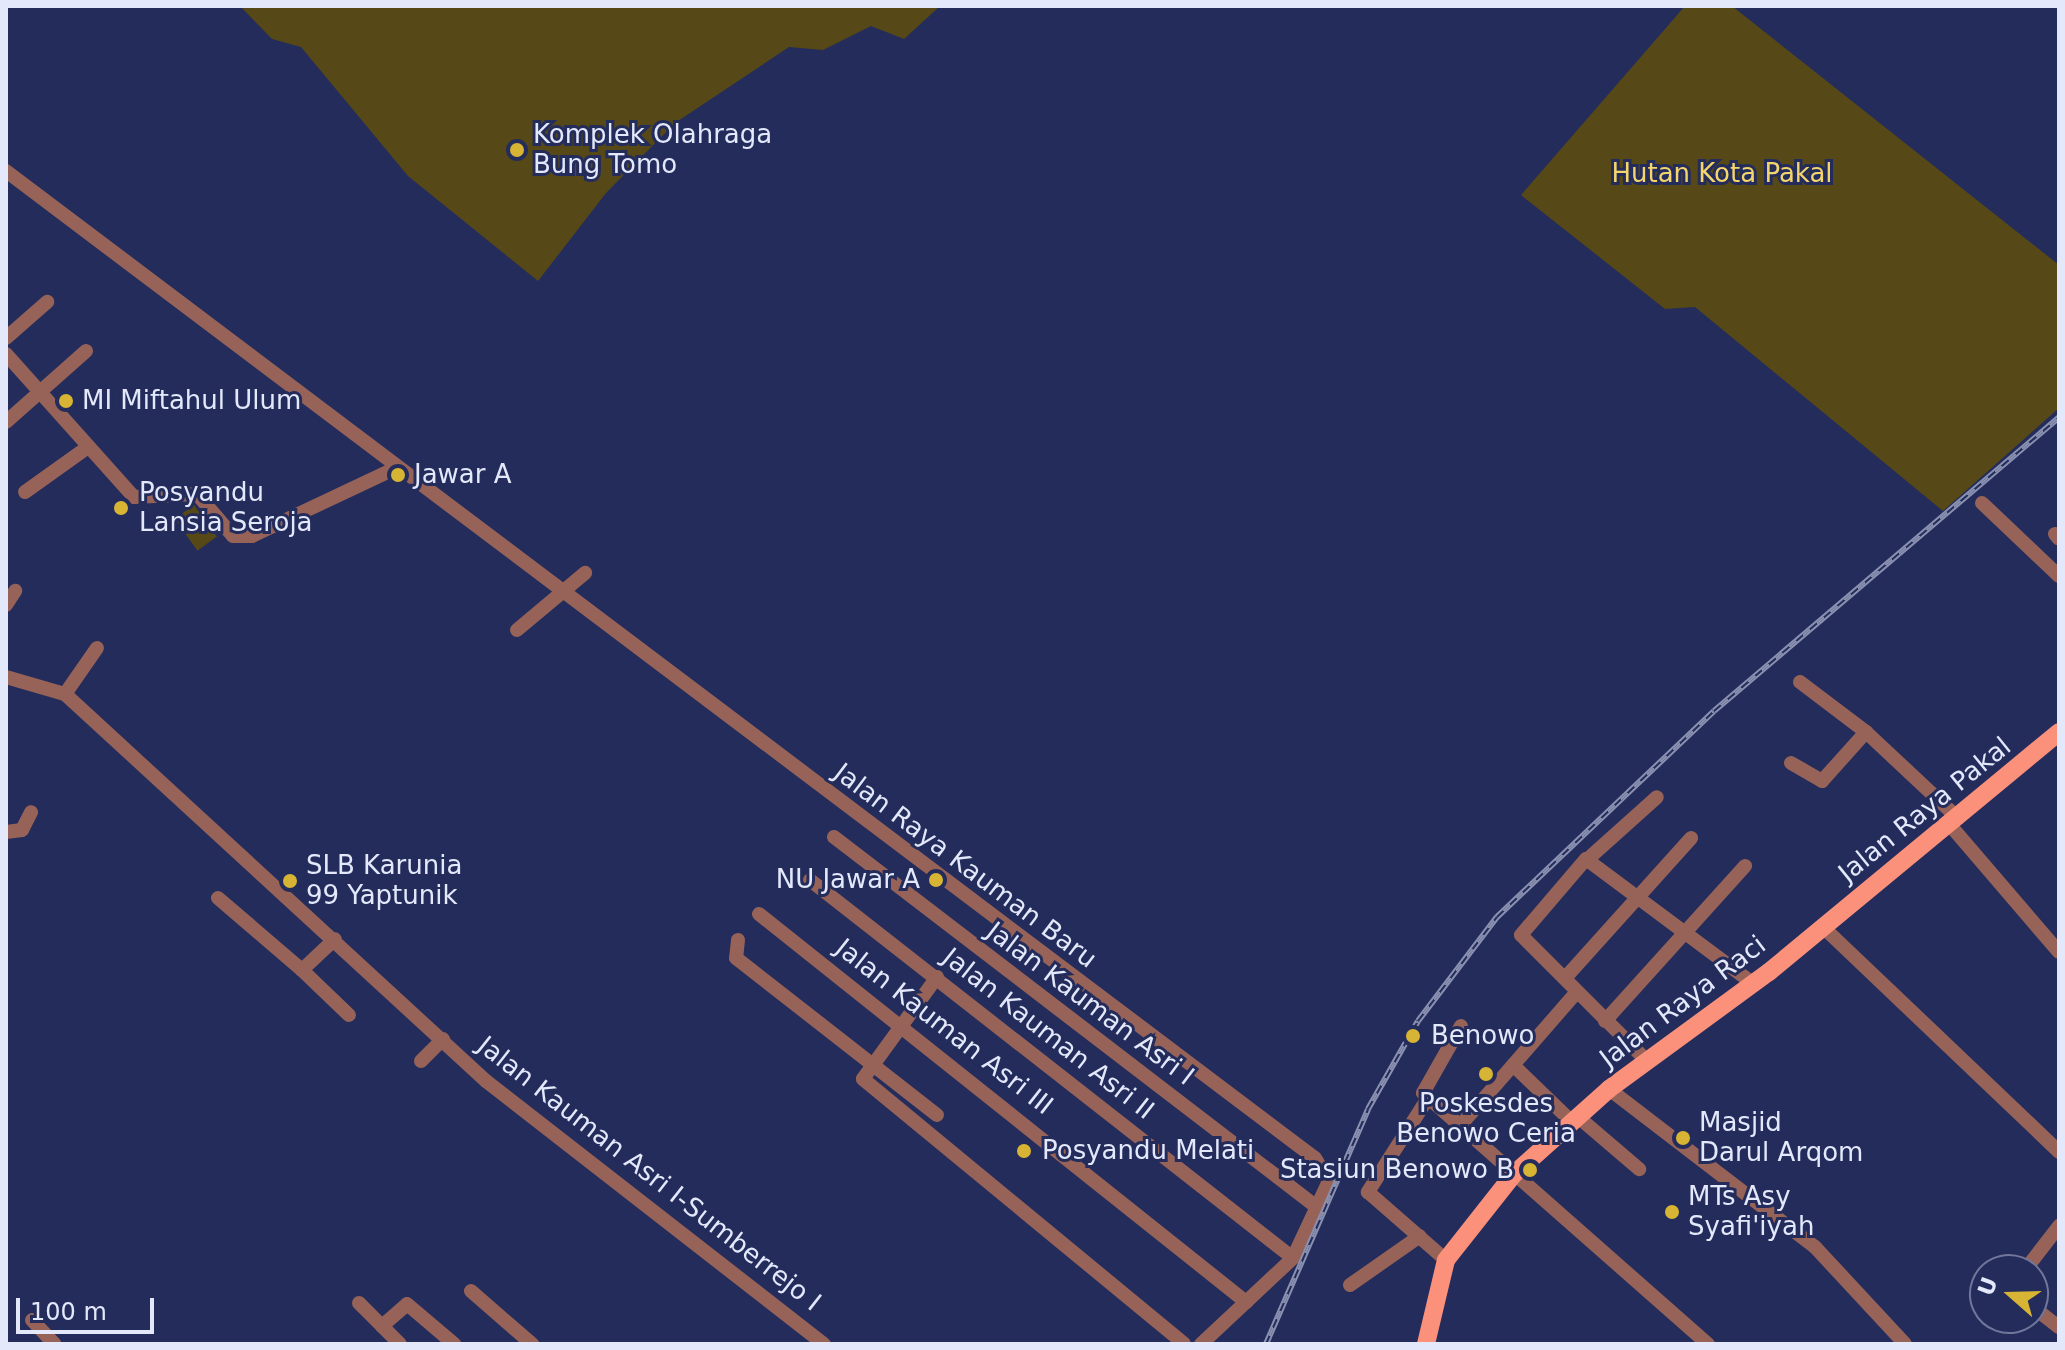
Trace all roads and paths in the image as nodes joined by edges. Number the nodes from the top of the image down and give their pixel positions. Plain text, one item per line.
1 (6, 171) edge
2 (47, 302) dead end
3 (6, 338) edge
4 (86, 351) dead end
5 (6, 354) edge
6 (45, 390) junction
7 (6, 422) edge
8 (88, 447) junction
9 (396, 468) junction
10 (25, 492) dead end
11 (1982, 503) dead end
12 (585, 573) dead end
13 (2059, 576) edge
14 (557, 590) junction
15 (15, 591) dead end
16 (6, 605) edge
17 (517, 630) dead end
18 (97, 648) dead end
19 (6, 677) edge
20 (1800, 682) dead end
21 (65, 694) junction
22 (1866, 732) junction
23 (2059, 732) edge
24 (1791, 763) dead end
25 (1657, 797) dead end
26 (31, 812) dead end
27 (1954, 821) junction
28 (6, 832) edge
29 (834, 837) dead end
30 (1691, 838) dead end
31 (1589, 858) junction
32 (1745, 866) dead end
33 (810, 880) dead end
34 (1639, 896) junction
35 (218, 898) dead end
36 (759, 914) dead end
37 (1823, 927) junction
38 (1687, 932) junction
39 (335, 939) junction
40 (738, 940) dead end
41 (2059, 952) edge
42 (302, 970) junction
43 (937, 977) junction
44 (1566, 977) junction
45 (1754, 984) junction
46 (1575, 994) junction
47 (349, 1015) dead end
48 (1605, 1021) junction
49 (902, 1024) junction
50 (1461, 1026) dead end
51 (443, 1039) junction
52 (421, 1061) dead end
53 (1647, 1061) junction
54 (1513, 1065) junction
55 (867, 1068) junction
56 (1609, 1089) junction
57 (1428, 1098) junction
58 (937, 1115) dead end
59 (1574, 1118) junction
60 (1459, 1127) junction
61 (2059, 1152) edge
62 (1639, 1169) dead end
63 (1514, 1174) junction
64 (1318, 1208) junction
65 (2059, 1226) edge
66 (1420, 1236) junction
67 (2037, 1254) edge
68 (1293, 1258) junction
69 (1446, 1260) junction
70 (1350, 1285) dead end
71 (471, 1291) dead end
72 (1246, 1302) junction
73 (359, 1303) dead end
74 (32, 1320) dead end
75 (382, 1326) junction
76 (54, 1344) edge
77 (400, 1344) edge
78 (454, 1344) edge
79 (532, 1344) edge
80 (824, 1344) edge
81 (1184, 1344) edge
82 (1201, 1344) edge
83 (1426, 1344) edge
84 (1708, 1344) edge
85 (1905, 1344) edge

1 - 9 street, Jalan Raya Kauman Baru
2 - 3 street
4 - 6 street
5 - 6 street
6 - 7 street
6 - 8 street
8 - 9 street
8 - 10 street
9 - 14 street, Jalan Raya Kauman Baru
11 - 13 street
12 - 14 street
14 - 17 street
14 - 64 street, Jalan Raya Kauman Baru
15 - 16 street
18 - 21 street
19 - 21 street, Jalan Kauman Asri I-Sumberrejo I
20 - 22 street
21 - 39 street, Jalan Kauman Asri I-Sumberrejo I
22 - 24 street
22 - 27 street
23 - 27 main road, Jalan Raya Pakal
25 - 31 street
26 - 28 street
27 - 37 main road, Jalan Raya Pakal
27 - 41 street
29 - 64 street, Jalan Kauman Asri I
30 - 34 street
31 - 34 street
31 - 44 street
32 - 38 street
33 - 43 street, Jalan Kauman Asri II
34 - 38 street
34 - 44 street
35 - 42 street
36 - 49 street, Jalan Kauman Asri III
37 - 45 main road, Jalan Raya Raci
37 - 61 street
38 - 45 street
38 - 48 street
39 - 42 street
39 - 51 street, Jalan Kauman Asri I-Sumberrejo I
40 - 55 street
42 - 47 street
43 - 49 street
43 - 68 street, Jalan Kauman Asri II
44 - 46 street
45 - 53 main road, Jalan Raya Raci
46 - 48 street
46 - 54 street
48 - 53 street
49 - 55 street
49 - 72 street, Jalan Kauman Asri III
50 - 57 street
51 - 52 street
51 - 80 street, Jalan Kauman Asri I-Sumberrejo I
53 - 56 main road, Jalan Raya Raci
54 - 59 street
54 - 60 street
55 - 58 street
55 - 81 street
56 - 59 main road, Jalan Raya Raci
56 - 85 street
57 - 60 street
57 - 66 street
59 - 62 street
59 - 63 main road, Jalan Raya Raci
60 - 63 street
63 - 69 main road, Jalan Raya Raci
63 - 84 street
64 - 68 street, Jalan Raya Kauman Baru
65 - 67 street
66 - 69 street
66 - 70 street
68 - 72 street, Jalan Raya Kauman Baru
69 - 83 main road
71 - 79 street
72 - 82 street, Jalan Raya Kauman Baru
73 - 75 street
74 - 76 street
75 - 77 street
75 - 78 street

